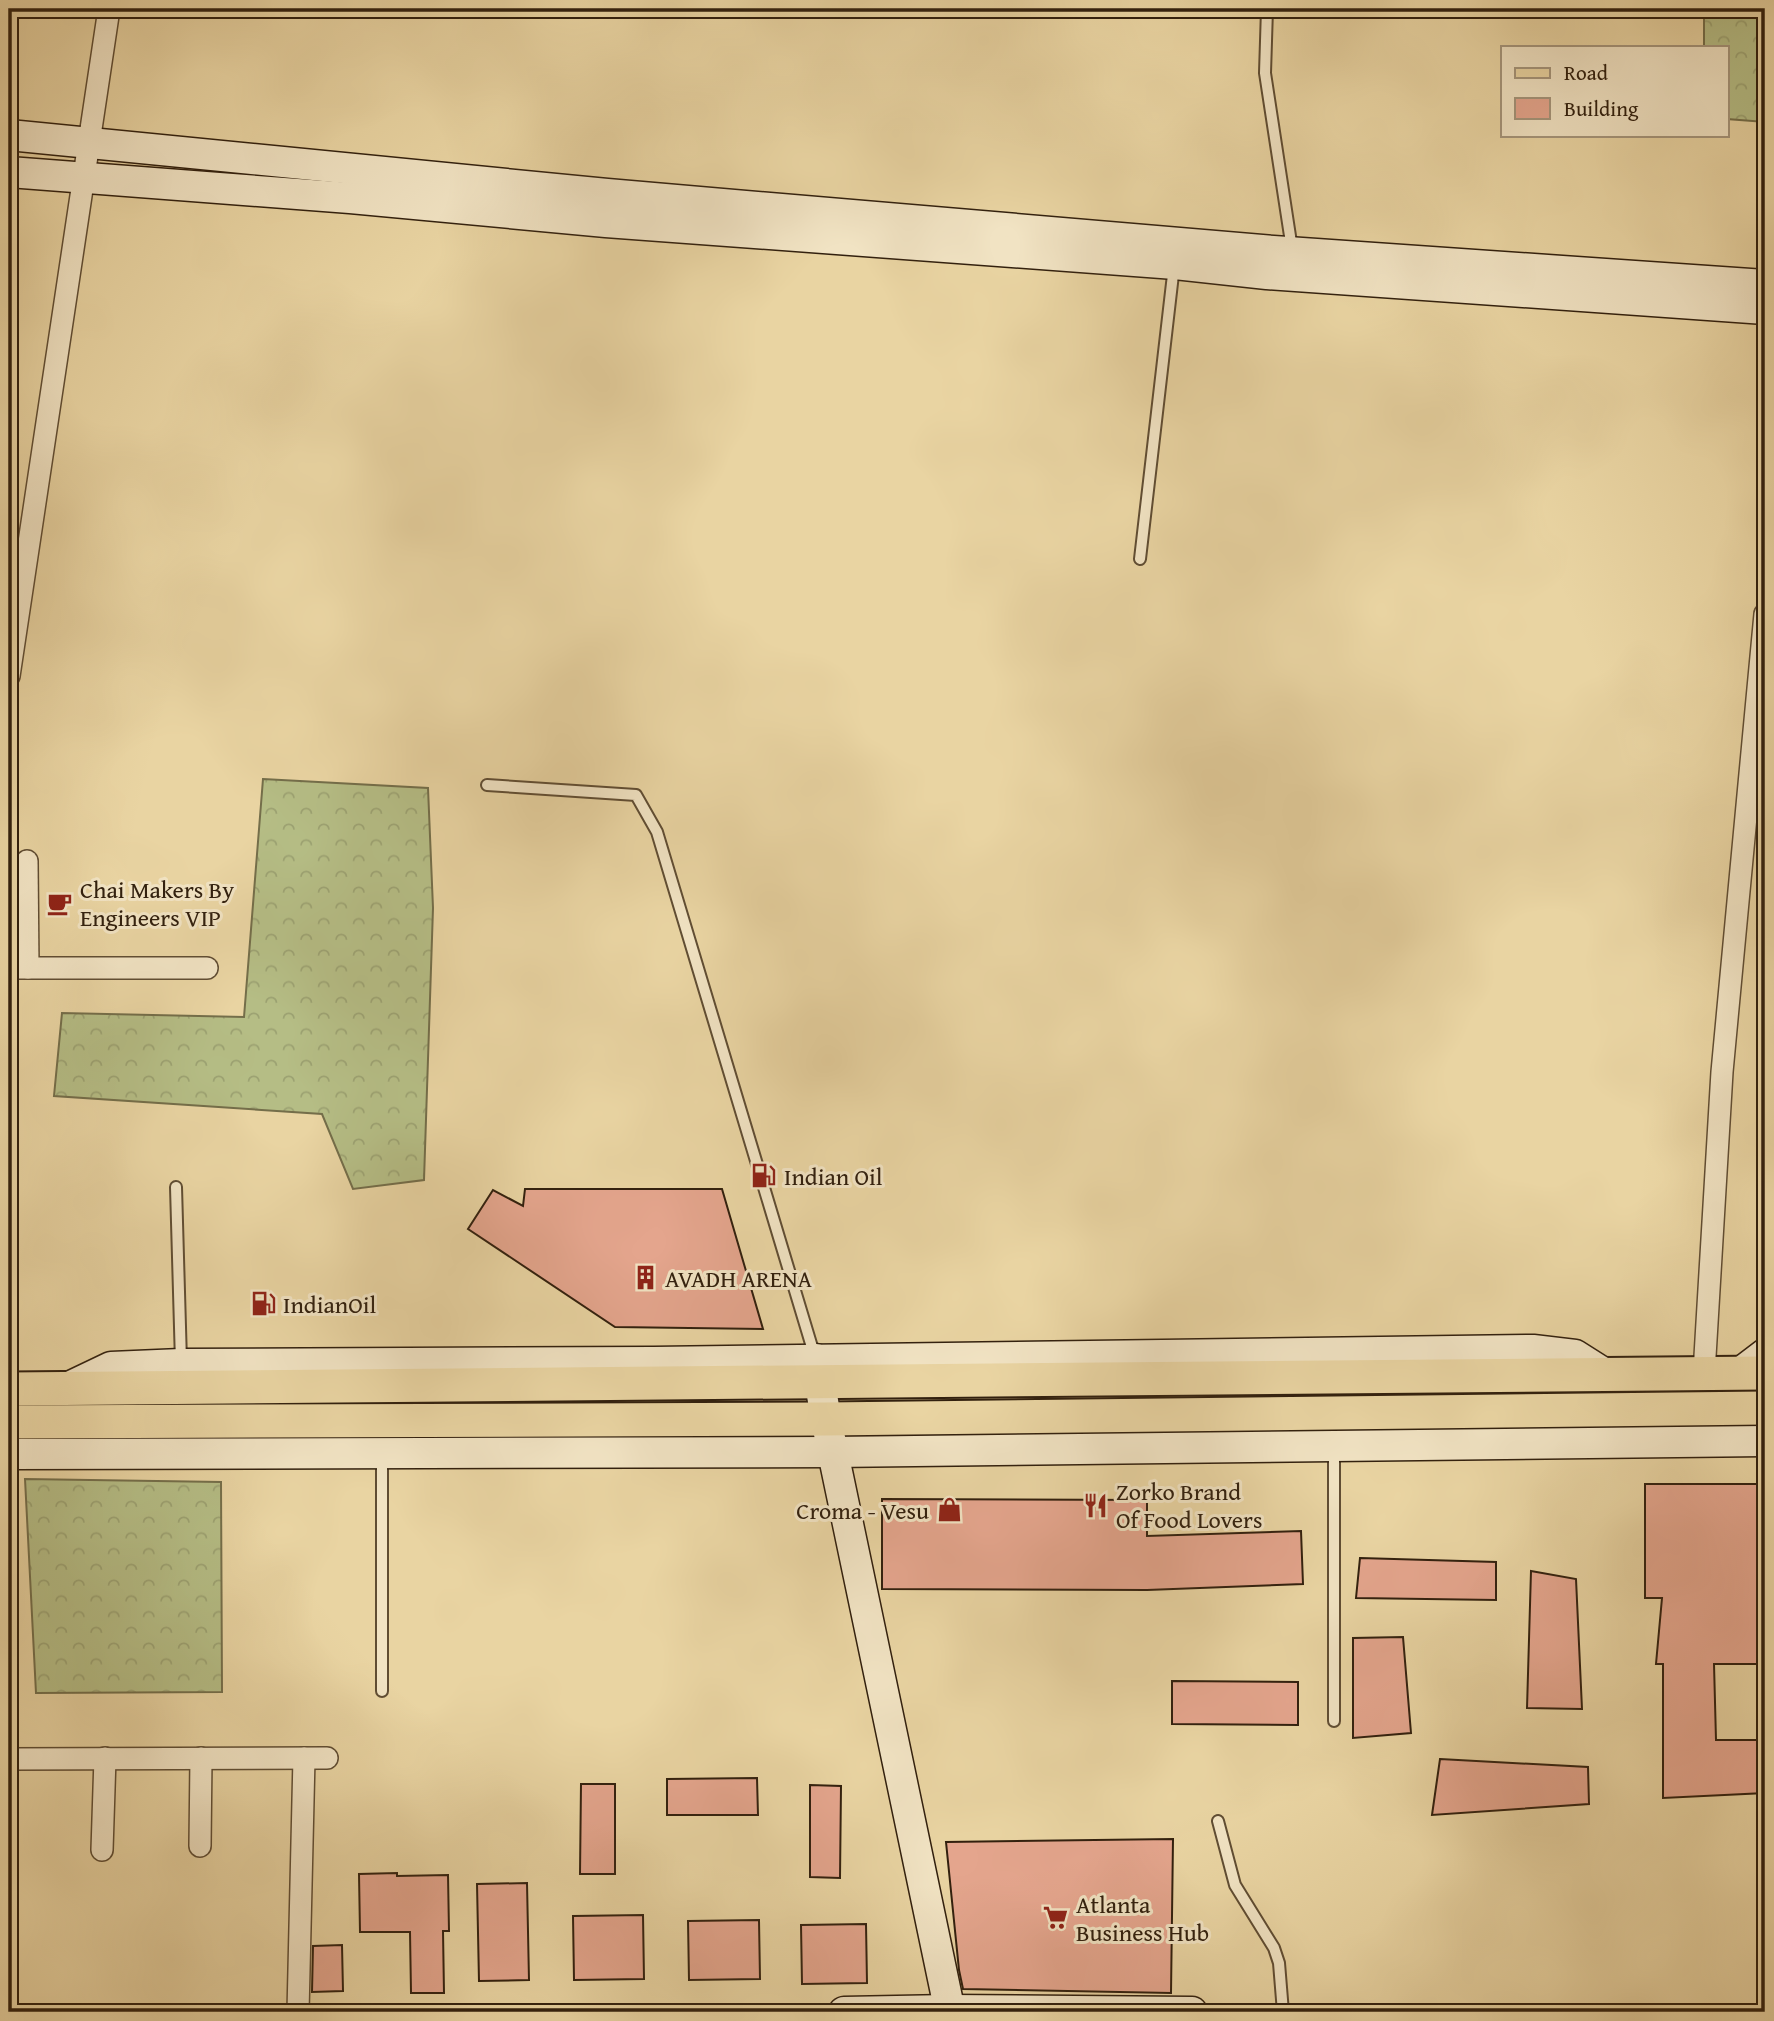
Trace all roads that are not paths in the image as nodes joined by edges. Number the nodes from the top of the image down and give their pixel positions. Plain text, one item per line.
1 (109, 9) edge
2 (1267, 9) edge
3 (9, 135) edge
4 (89, 143) junction
5 (9, 172) edge
6 (84, 177) junction
7 (1293, 252) junction
8 (1175, 264) junction
9 (1765, 285) edge
10 (1765, 309) edge
11 (1140, 559) dead end
12 (1765, 614) edge
13 (9, 676) edge
14 (487, 786) dead end
15 (27, 861) dead end
16 (19, 968) edge
17 (207, 968) dead end
18 (176, 1187) dead end
19 (181, 1364) junction
20 (1757, 1367) edge
21 (817, 1371) junction
22 (1704, 1373) junction
23 (67, 1388) junction
24 (9, 1389) edge
25 (1765, 1408) edge
26 (826, 1419) junction
27 (9, 1422) edge
28 (1765, 1441) edge
29 (1334, 1445) junction
30 (382, 1452) junction
31 (833, 1452) junction
32 (9, 1454) edge
33 (382, 1692) dead end
34 (1334, 1721) dead end
35 (201, 1758) junction
36 (304, 1758) junction
37 (327, 1758) dead end
38 (9, 1759) edge
39 (105, 1759) junction
40 (1218, 1821) dead end
41 (200, 1846) dead end
42 (102, 1850) dead end
43 (949, 2011) edge
44 (298, 2012) edge
45 (844, 2012) edge
46 (1192, 2012) edge
47 (1283, 2012) edge

1 - 4 street
2 - 7 lane
3 - 4 street
4 - 6 street
4 - 7 street
5 - 6 street
6 - 8 street
6 - 13 street
7 - 9 street
8 - 10 street
8 - 11 lane
12 - 22 street
14 - 21 lane
15 - 16 street
16 - 17 street
18 - 19 lane
19 - 21 street
19 - 23 street
20 - 22 main road
21 - 22 main road
21 - 23 main road
21 - 26 street
23 - 24 main road
25 - 26 main road
26 - 27 main road
26 - 31 street
28 - 29 street
29 - 31 street
29 - 34 lane
30 - 31 street
30 - 32 street
30 - 33 lane
31 - 43 street
35 - 36 street
35 - 39 street
35 - 41 street
36 - 37 street
36 - 44 street
38 - 39 street
39 - 42 street
40 - 47 lane
43 - 45 street
43 - 46 street

